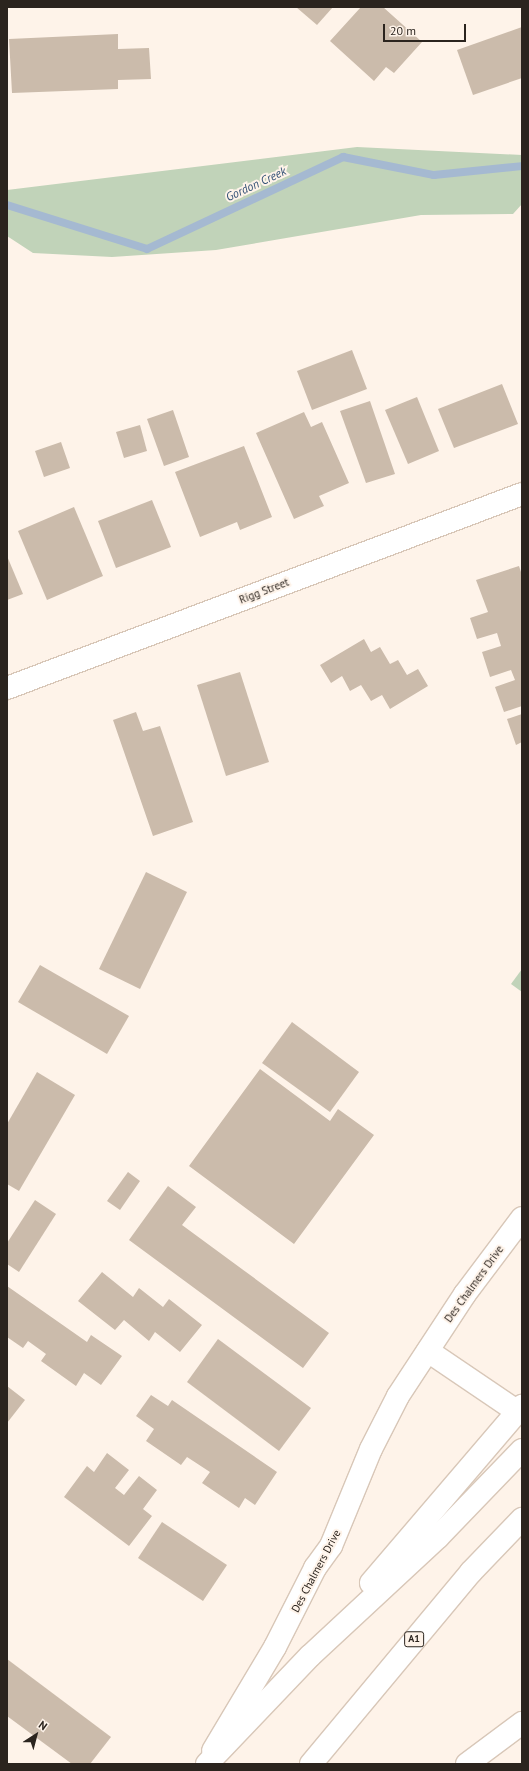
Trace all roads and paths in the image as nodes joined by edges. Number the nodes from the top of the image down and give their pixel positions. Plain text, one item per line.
1 (522, 494) edge
2 (7, 688) edge
3 (522, 1218) edge
4 (428, 1351) junction
5 (521, 1411) edge
6 (522, 1450) edge
7 (522, 1519) edge
8 (310, 1656) junction
9 (522, 1723) edge
10 (206, 1764) edge
11 (311, 1764) edge
12 (467, 1764) edge

1 - 2 main road, Rigg Street
3 - 4 main road, Des Chalmers Drive
4 - 5 main road, Des Chalmers Drive
4 - 10 main road, Des Chalmers Drive
5 - 8 main road, Des Chalmers Drive
6 - 8 main road, Des Chalmers Drive
7 - 11 main road, A1
8 - 10 main road, Des Chalmers Drive
9 - 12 main road

